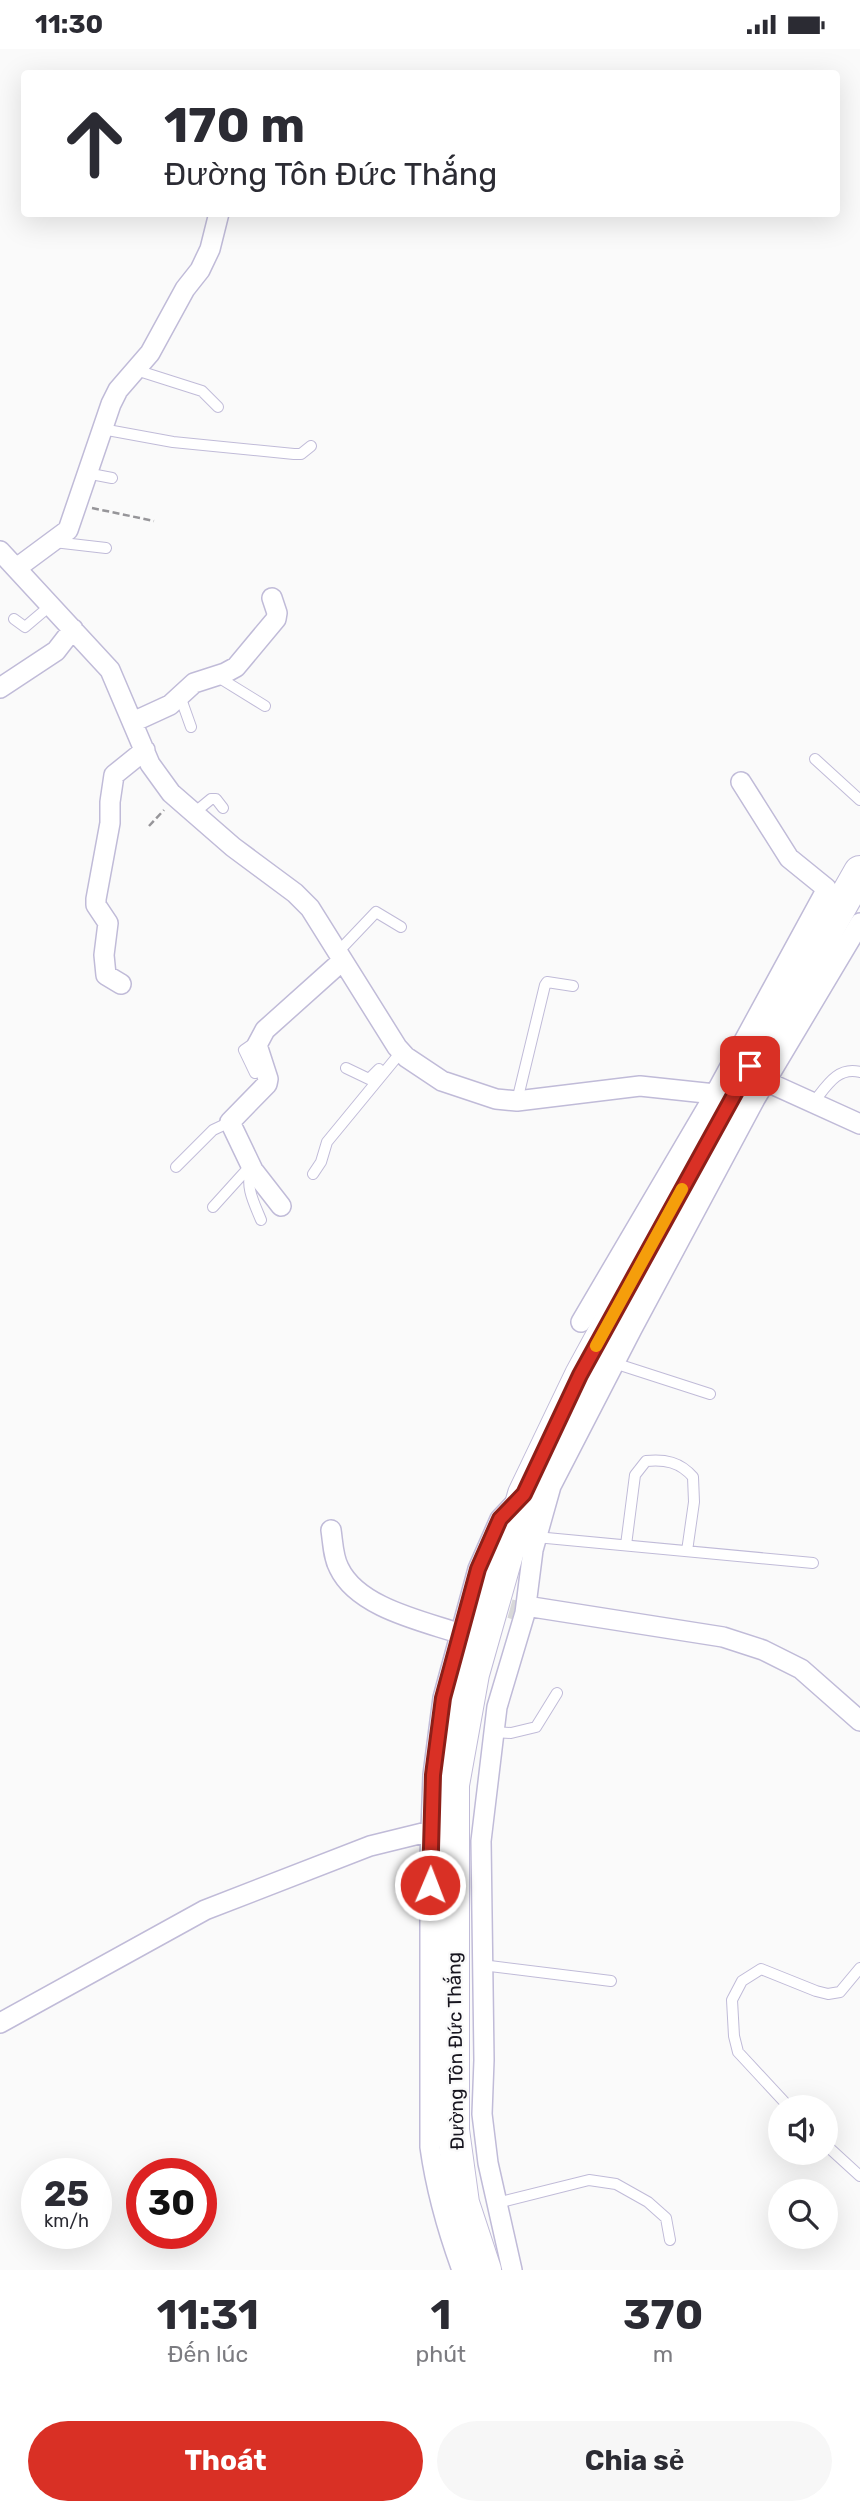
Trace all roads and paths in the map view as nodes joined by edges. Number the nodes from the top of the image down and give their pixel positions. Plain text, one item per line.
1 (218, 217) edge
2 (136, 370) junction
3 (218, 407) dead end
4 (102, 429) junction
5 (311, 446) dead end
6 (86, 473) junction
7 (112, 478) dead end
8 (75, 508) junction
9 (154, 521) dead end
10 (54, 543) junction
11 (106, 548) dead end
12 (0, 551) edge
13 (18, 567) junction
14 (272, 598) dead end
15 (51, 605) junction
16 (14, 619) dead end
17 (73, 629) junction
18 (216, 676) junction
19 (0, 688) edge
20 (180, 695) junction
21 (265, 706) dead end
22 (134, 722) junction
23 (191, 727) dead end
24 (145, 750) junction
25 (815, 759) dead end
26 (741, 782) dead end
27 (175, 797) junction
28 (860, 800) edge
29 (223, 808) dead end
30 (194, 813) junction
31 (149, 826) dead end
32 (860, 871) edge
33 (860, 923) edge
34 (401, 927) dead end
35 (340, 957) junction
36 (121, 984) dead end
37 (573, 986) dead end
38 (257, 1041) junction
39 (399, 1049) junction
40 (346, 1068) dead end
41 (860, 1072) edge
42 (255, 1073) dead end
43 (739, 1089) junction
44 (517, 1101) junction
45 (813, 1104) junction
46 (230, 1122) junction
47 (860, 1124) edge
48 (176, 1167) dead end
49 (252, 1168) junction
50 (313, 1174) dead end
51 (281, 1206) dead end
52 (212, 1207) dead end
53 (261, 1220) dead end
54 (581, 1322) dead end
55 (614, 1363) junction
56 (710, 1394) dead end
57 (529, 1517) junction
58 (331, 1530) dead end
59 (626, 1545) junction
60 (687, 1551) junction
61 (813, 1563) dead end
62 (522, 1610) junction
63 (461, 1634) junction
64 (557, 1693) dead end
65 (860, 1721) edge
66 (494, 1732) junction
67 (431, 1831) junction
68 (481, 1965) junction
69 (860, 1968) edge
70 (611, 1981) dead end
71 (0, 2023) edge
72 (778, 2095) edge
73 (838, 2156) edge
74 (860, 2176) edge
75 (496, 2203) junction
76 (670, 2240) dead end
77 (461, 2270) edge
78 (485, 2270) edge
79 (512, 2270) edge

1 - 2 street
2 - 3 lane
2 - 4 street
4 - 5 lane
4 - 6 street
6 - 7 lane
6 - 8 street
8 - 9 path
8 - 10 street
10 - 11 lane
10 - 13 street
12 - 13 street
13 - 15 street
14 - 18 street
15 - 16 lane
15 - 17 street
17 - 19 street
17 - 22 street
18 - 20 street
18 - 21 lane
20 - 22 street
20 - 23 lane
22 - 24 street
24 - 27 street
24 - 36 street
25 - 28 lane
26 - 43 street
27 - 30 street
27 - 31 path
29 - 30 lane
30 - 35 street
32 - 43 highway, Đường Tôn Đức Thắng
33 - 43 street
34 - 35 lane
35 - 38 street
35 - 39 street
37 - 44 lane
38 - 42 lane
38 - 46 street
39 - 40 lane
39 - 44 street
39 - 50 lane
41 - 45 lane
43 - 44 street
43 - 45 street
43 - 54 street
43 - 55 street
43 - 57 highway, Đường Tôn Đức Thắng
45 - 47 street
46 - 48 lane
46 - 49 street
49 - 51 street
49 - 52 lane
49 - 53 lane
55 - 56 lane
55 - 57 street
57 - 59 lane
57 - 62 street
57 - 63 street
57 - 78 highway, Đường Tôn Đức Thắng
58 - 63 street
59 - 60 lane
59 - 60 lane
60 - 61 lane
62 - 65 street
62 - 66 street
63 - 67 street
64 - 66 lane
66 - 68 street
67 - 71 street
67 - 77 street
68 - 70 lane
68 - 75 street
69 - 72 lane
73 - 74 lane
75 - 76 lane
75 - 79 street

